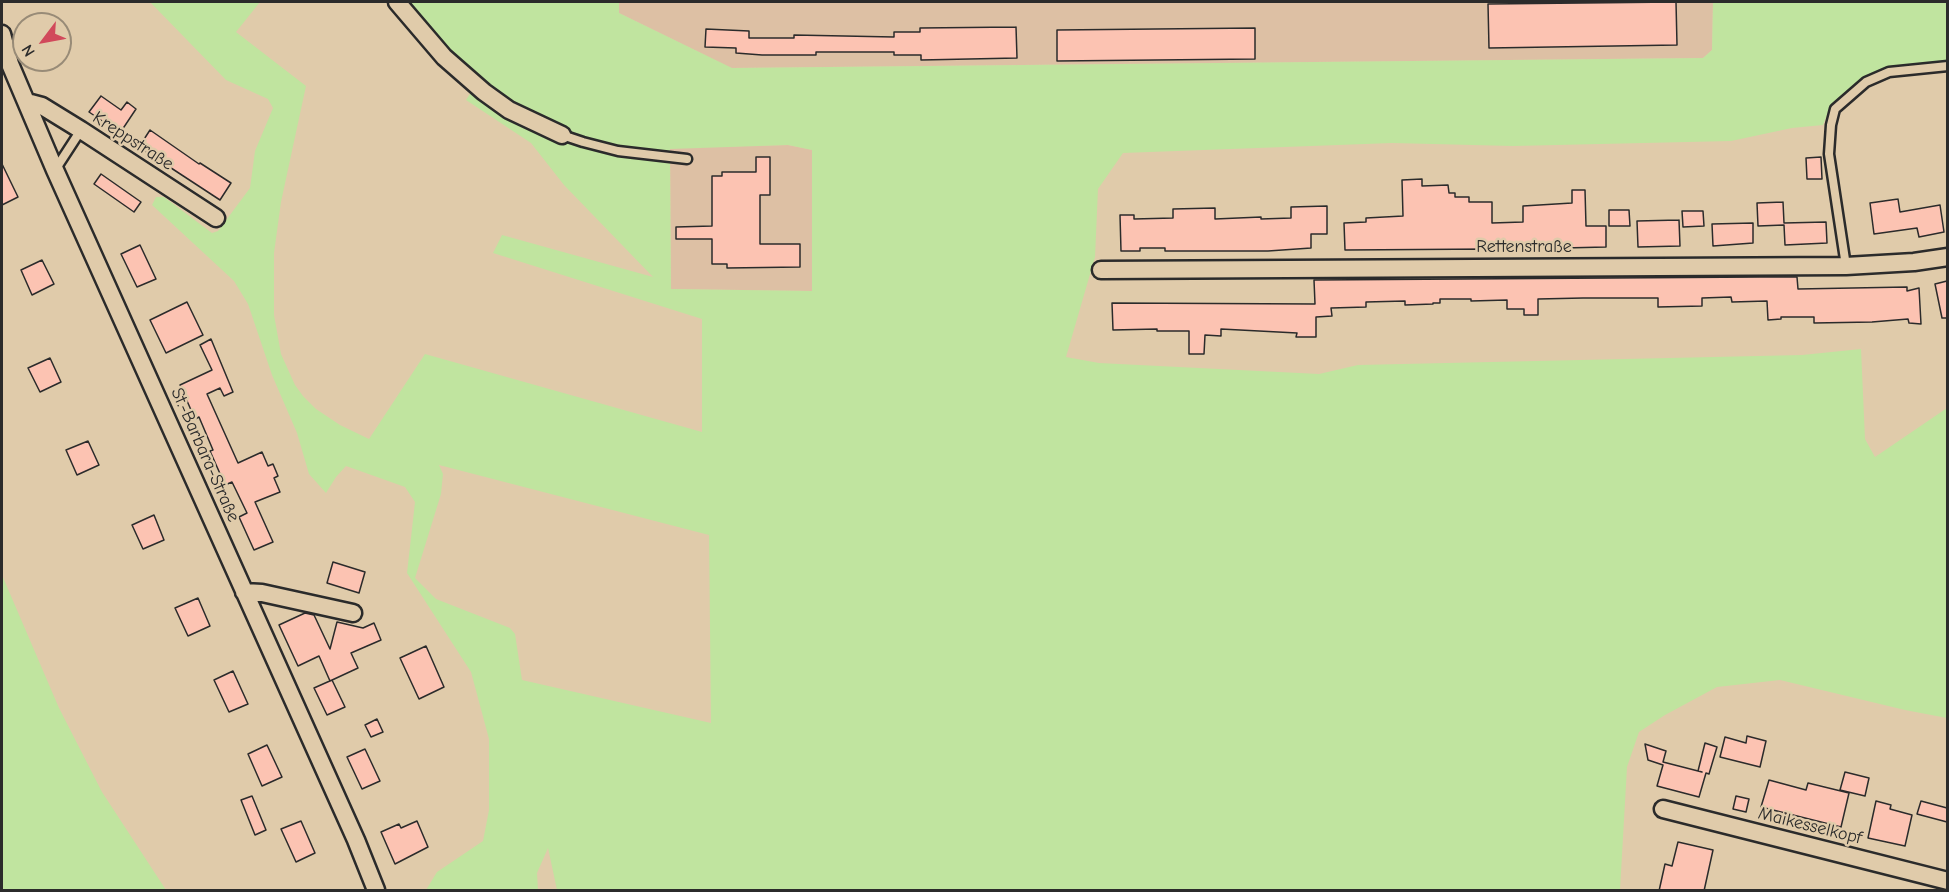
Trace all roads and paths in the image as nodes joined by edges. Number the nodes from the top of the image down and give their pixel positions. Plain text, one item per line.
1 (397, 2) edge
2 (2, 34) edge
3 (1947, 66) edge
4 (27, 102) junction
5 (81, 130) junction
6 (562, 135) joint
7 (687, 159) dead end
8 (55, 170) junction
9 (216, 218) dead end
10 (1947, 256) edge
11 (1846, 266) junction
12 (1101, 270) dead end
13 (244, 592) junction
14 (353, 613) dead end
15 (1663, 809) dead end
16 (1947, 881) edge
17 (376, 891) edge

1 - 6 street
2 - 4 street, St.-Barbara-Straße
3 - 11 lane
4 - 5 street, Kreppstraße
4 - 8 street, St.-Barbara-Straße
5 - 8 lane
5 - 9 street, Kreppstraße
6 - 7 lane
8 - 13 street, St.-Barbara-Straße
10 - 11 street, Rettenstraße
11 - 12 street, Rettenstraße
13 - 14 street
13 - 17 street, St.-Barbara-Straße
15 - 16 street, Maikesselkopf

